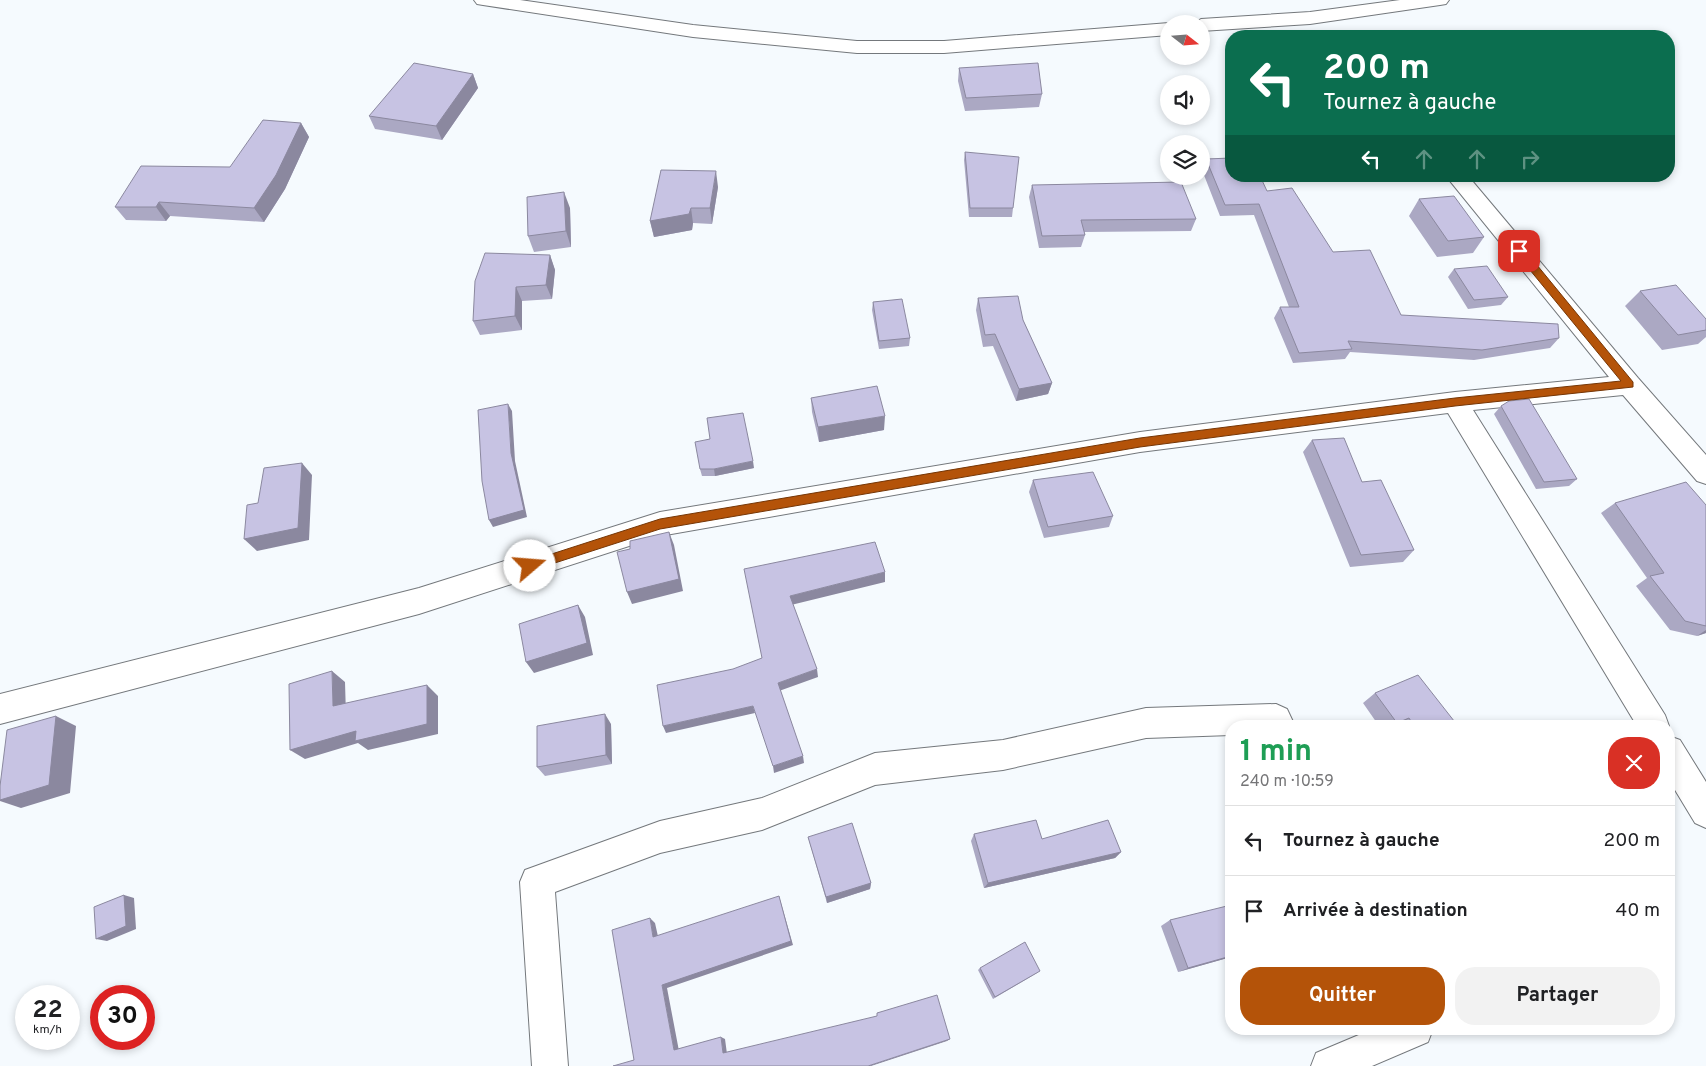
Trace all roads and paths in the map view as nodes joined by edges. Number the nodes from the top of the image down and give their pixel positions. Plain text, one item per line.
1 (483, 0) edge
2 (1440, 0) edge
3 (513, 2) edge
4 (1310, 18) junction
5 (1210, 24) edge
6 (1160, 29) edge
7 (1321, 30) edge
8 (1461, 182) edge
9 (1629, 385) junction
10 (1455, 402) junction
11 (1706, 473) edge
12 (0, 710) edge
13 (1250, 720) edge
14 (1277, 720) edge
15 (1650, 720) edge
16 (1225, 721) edge
17 (1675, 761) edge
18 (1706, 812) edge
19 (1401, 1035) edge
20 (550, 1066) edge
21 (1329, 1066) edge

1 - 3 street
2 - 4 street
3 - 6 street
4 - 5 street
4 - 7 street
8 - 9 street
9 - 10 street
9 - 11 street
10 - 12 street
10 - 15 street
13 - 14 street
16 - 20 street
17 - 18 street
19 - 21 street

